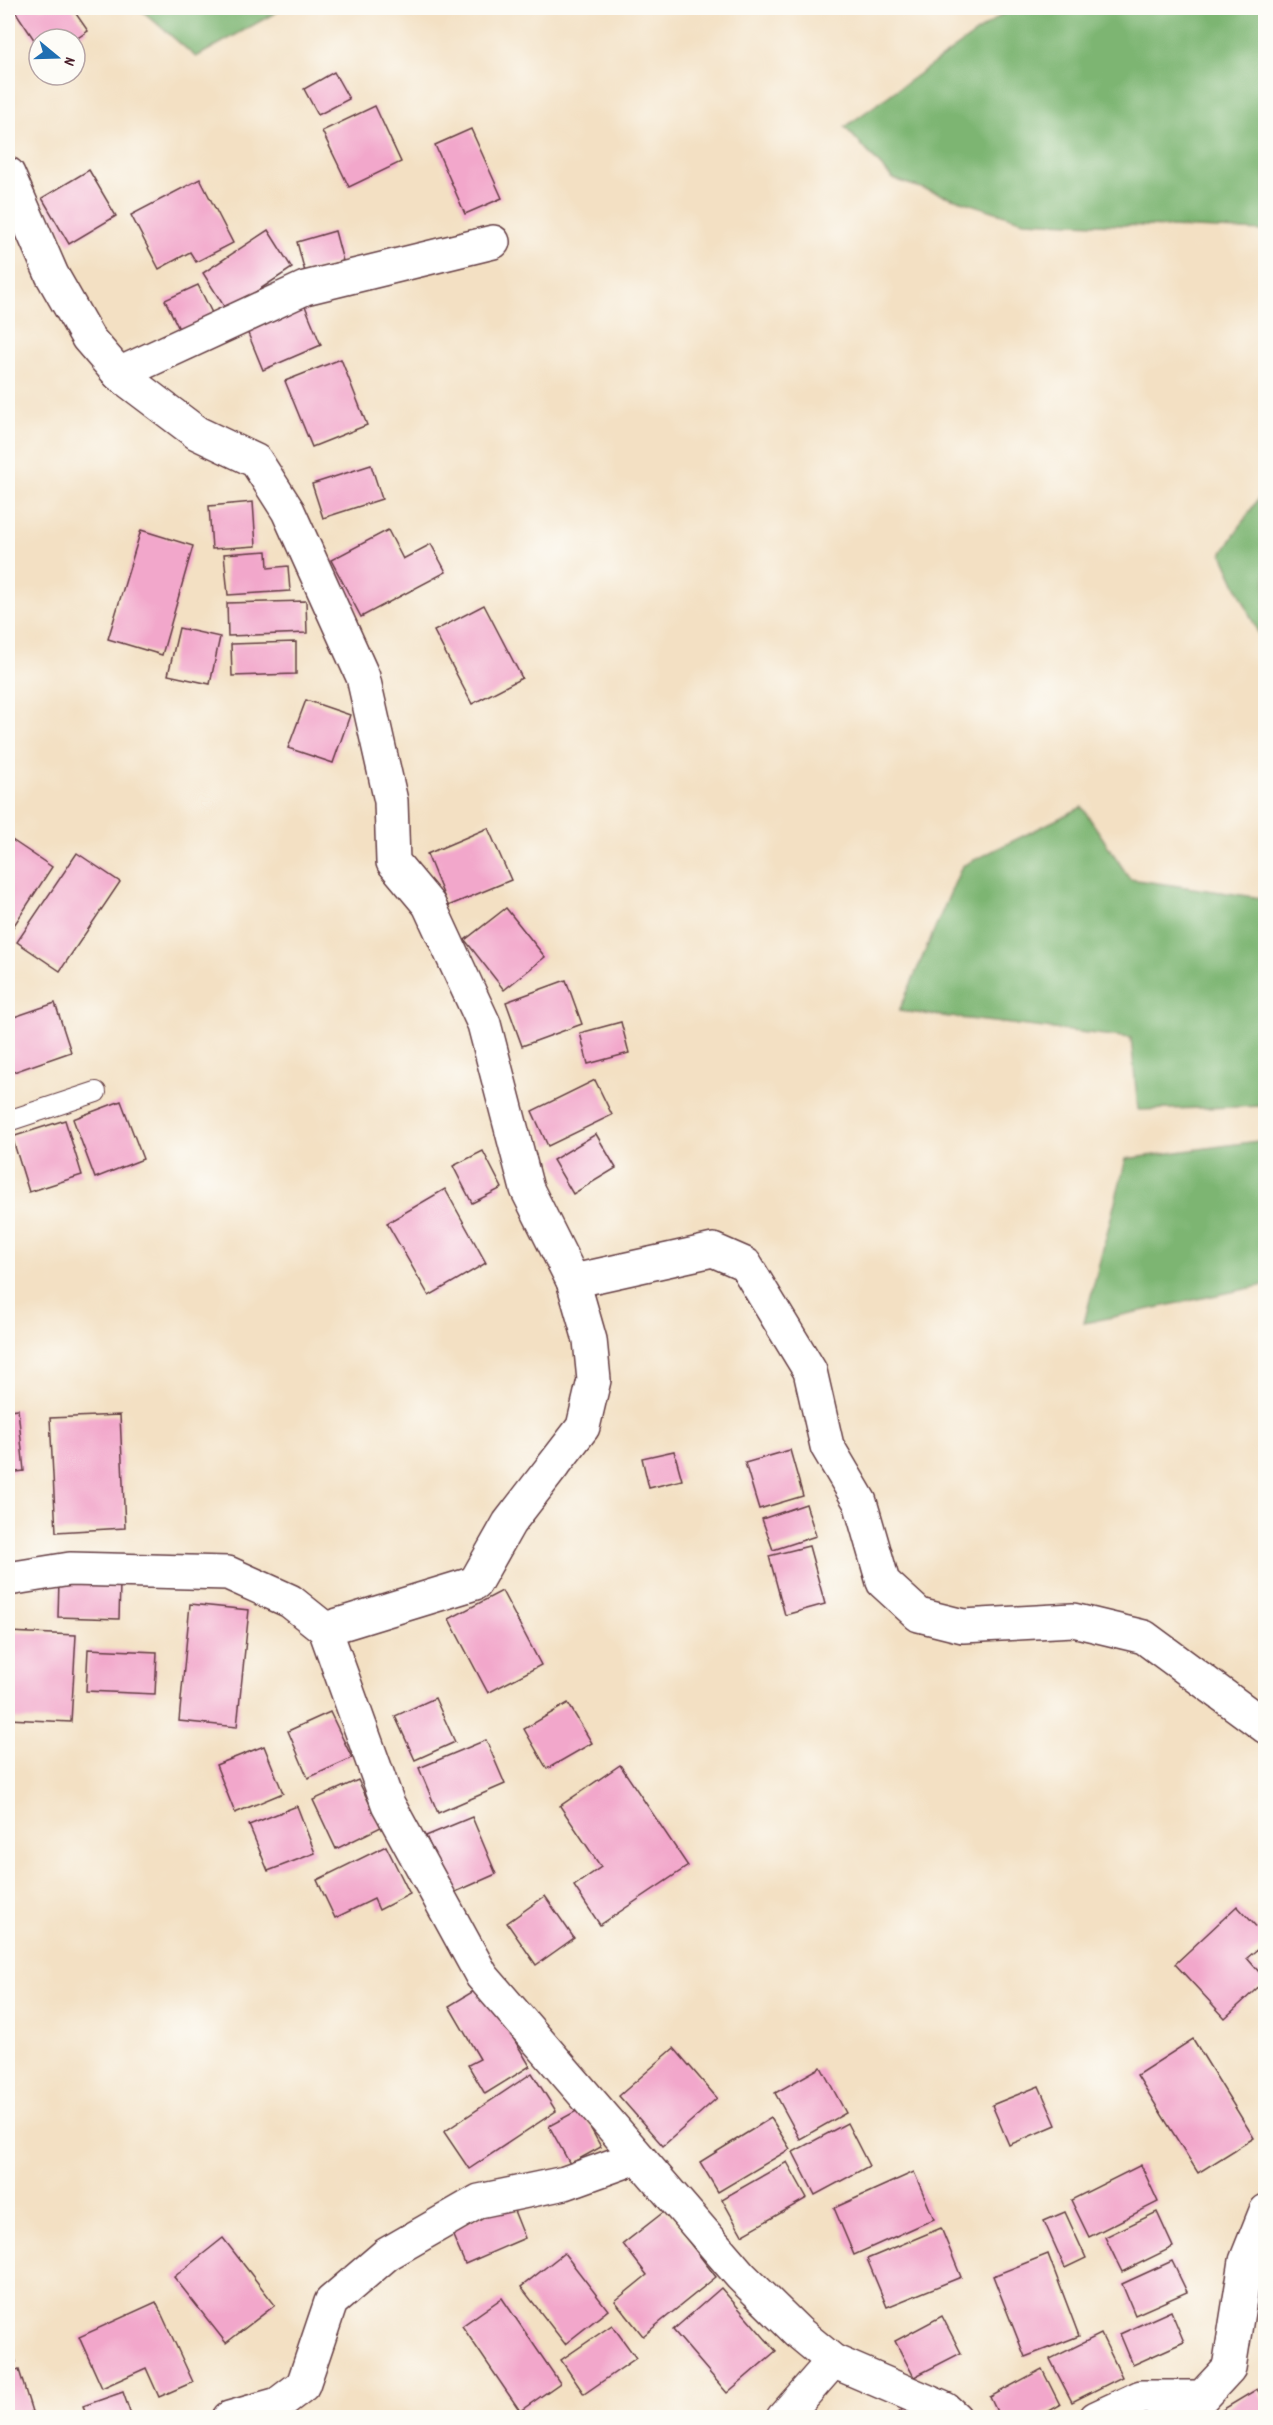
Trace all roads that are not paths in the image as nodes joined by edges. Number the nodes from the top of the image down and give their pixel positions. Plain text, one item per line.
1 (8, 174) edge
2 (493, 242) dead end
3 (119, 374) junction
4 (96, 1092) dead end
5 (8, 1121) edge
6 (573, 1281) junction
7 (8, 1579) edge
8 (324, 1629) junction
9 (1266, 1727) edge
10 (638, 2157) junction
11 (1266, 2211) edge
12 (833, 2361) junction
13 (229, 2418) edge
14 (783, 2418) edge
15 (955, 2418) edge
16 (1096, 2418) edge

1 - 3 street
2 - 3 street
3 - 6 street
4 - 5 lane
6 - 8 street
6 - 9 street
7 - 8 street
8 - 10 street
10 - 12 street
10 - 13 street
11 - 16 street
12 - 14 street
12 - 15 street

